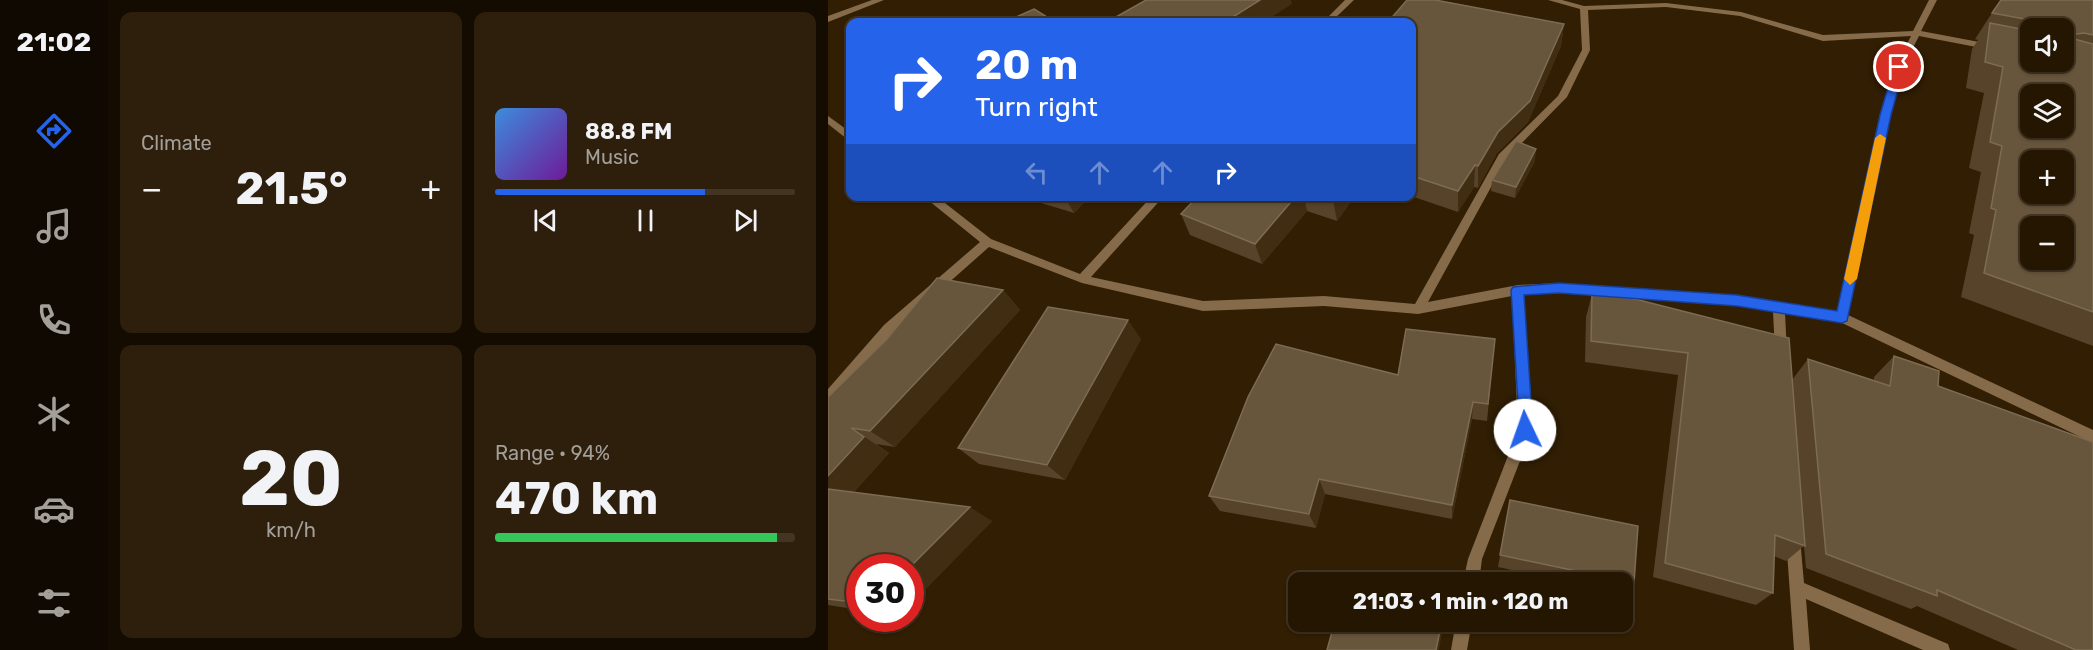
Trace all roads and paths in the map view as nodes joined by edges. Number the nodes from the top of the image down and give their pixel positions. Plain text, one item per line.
1 (880, 0) edge
2 (1350, 0) edge
3 (1552, 0) edge
4 (1700, 0) edge
5 (1933, 0) edge
6 (1665, 4) junction
7 (1584, 8) junction
8 (1331, 18) edge
9 (828, 19) edge
10 (1917, 33) junction
11 (2000, 49) edge
12 (829, 122) edge
13 (846, 134) edge
14 (934, 201) edge
15 (1154, 201) edge
16 (987, 242) junction
17 (1082, 279) junction
18 (1518, 290) junction
19 (1779, 307) junction
20 (1418, 309) junction
21 (1842, 317) junction
22 (1782, 366) edge
23 (828, 398) edge
24 (2093, 437) edge
25 (2093, 452) edge
26 (1792, 518) edge
27 (1473, 572) edge
28 (1797, 588) junction
29 (1462, 632) edge
30 (1459, 650) edge
31 (1802, 650) edge
32 (1942, 650) edge

1 - 9 street
2 - 8 street
3 - 7 street
4 - 6 street
5 - 10 street
6 - 7 street
6 - 10 street
7 - 20 street
10 - 11 street
10 - 21 street
12 - 13 street
14 - 16 street
15 - 17 street
16 - 17 street
16 - 23 street
17 - 20 street
18 - 19 street
18 - 20 street
18 - 27 street
19 - 21 street
19 - 22 street
21 - 24 street
24 - 25 street
26 - 28 street
28 - 31 street
28 - 32 street
29 - 30 street

